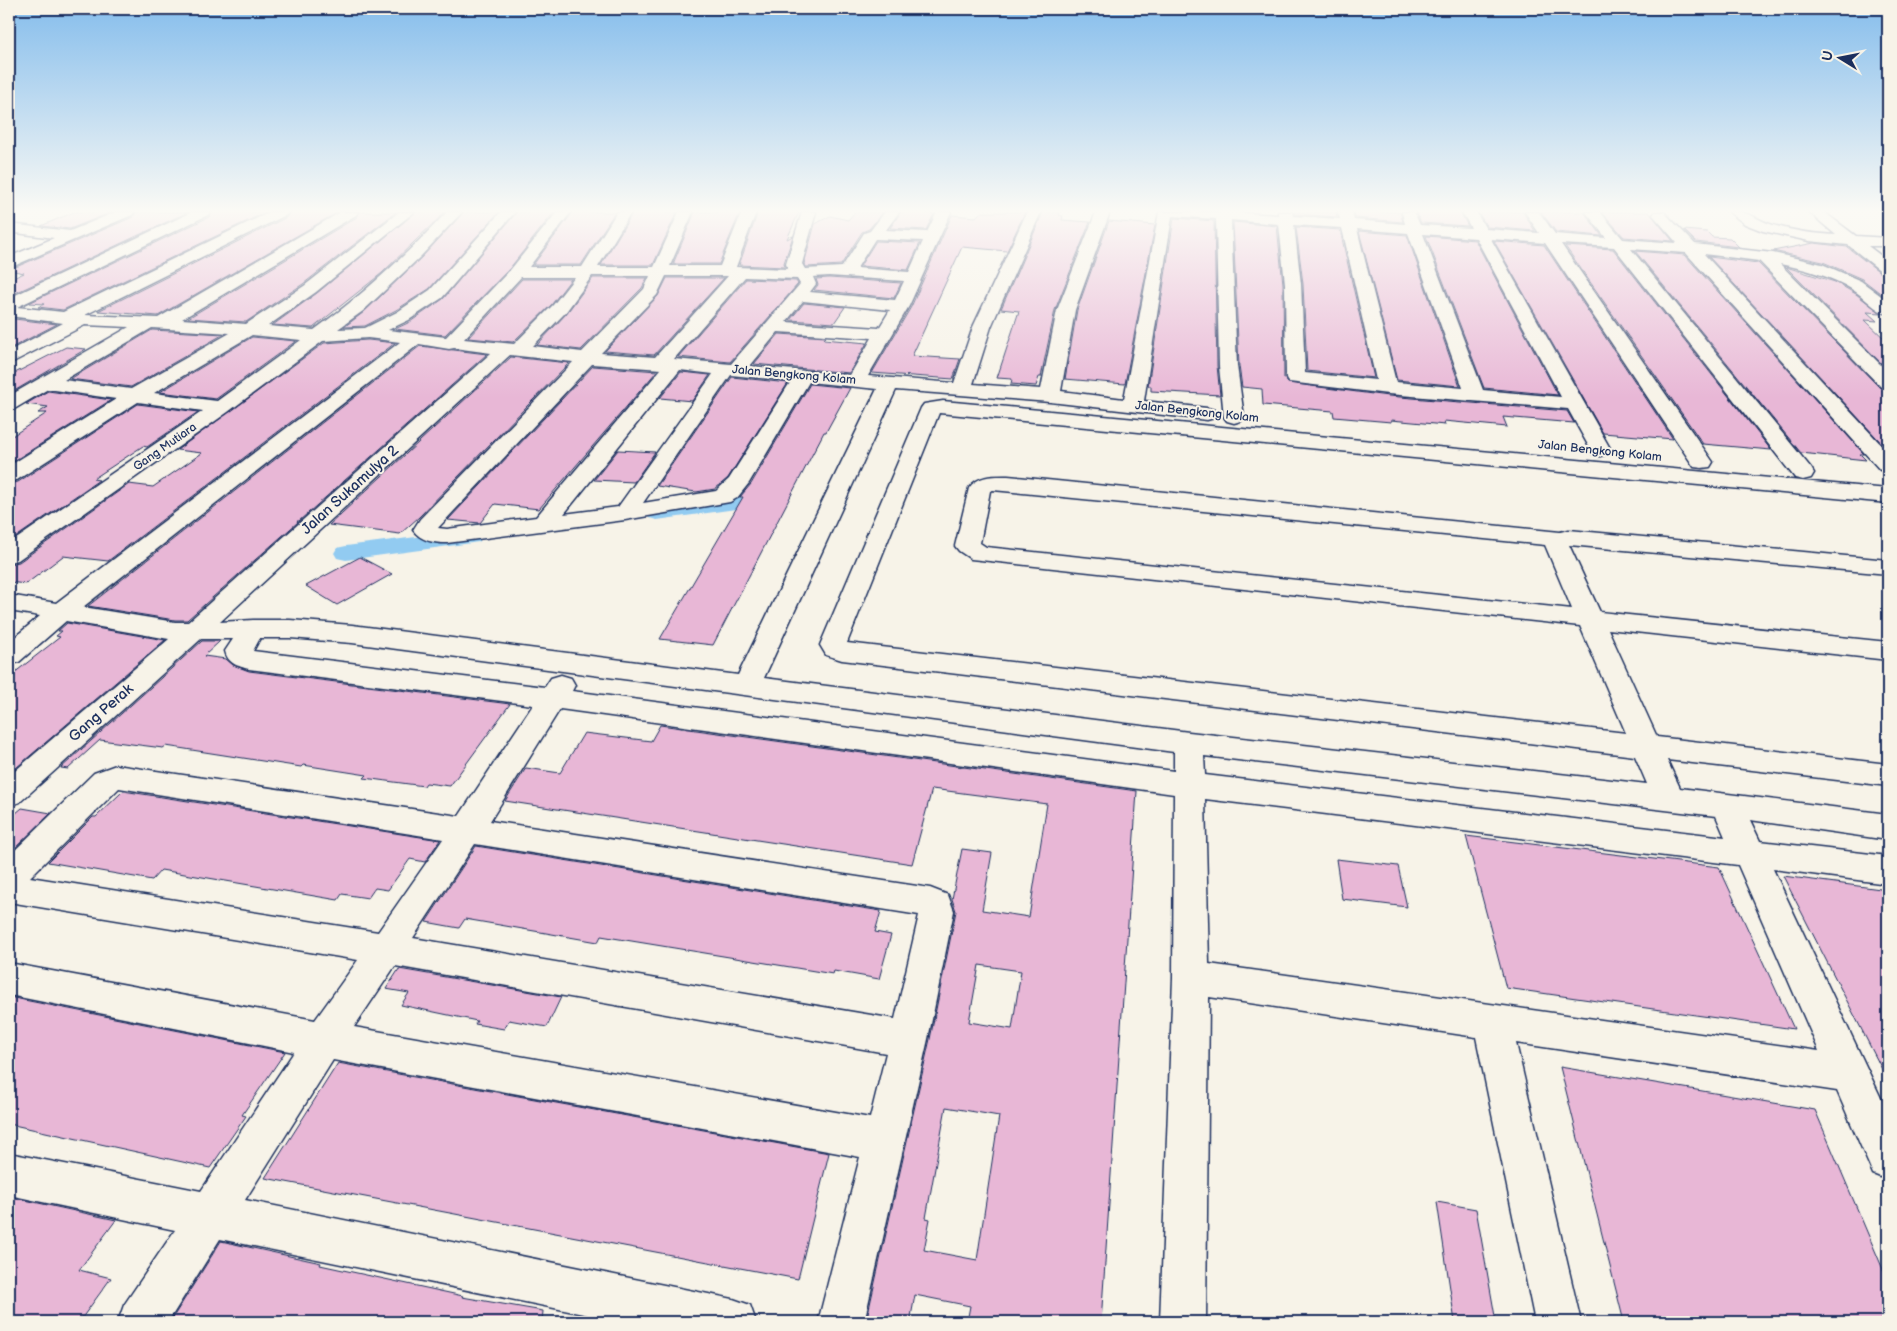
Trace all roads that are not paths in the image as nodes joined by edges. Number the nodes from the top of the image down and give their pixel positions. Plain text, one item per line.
1 (84, 274) edge
2 (160, 274) edge
3 (241, 274) edge
4 (329, 274) edge
5 (392, 274) edge
6 (453, 274) edge
7 (515, 274) edge
8 (585, 274) edge
9 (659, 274) edge
10 (731, 274) edge
11 (800, 274) edge
12 (883, 274) edge
13 (1006, 274) edge
14 (1080, 274) edge
15 (1155, 274) edge
16 (1226, 274) edge
17 (1293, 274) edge
18 (1361, 274) edge
19 (1431, 274) edge
20 (1502, 274) edge
21 (1573, 274) edge
22 (1643, 274) edge
23 (1711, 274) edge
24 (1781, 274) edge
25 (1833, 274) edge
26 (915, 276) joint
27 (799, 296) junction
28 (901, 306) junction
29 (1888, 309) edge
30 (12, 312) edge
31 (73, 319) junction
32 (155, 323) junction
33 (772, 326) junction
34 (246, 330) junction
35 (368, 333) junction
36 (885, 334) junction
37 (318, 336) junction
38 (414, 338) junction
39 (449, 344) junction
40 (512, 350) junction
41 (9, 358) edge
42 (586, 358) junction
43 (667, 364) junction
44 (731, 369) junction
45 (804, 375) junction
46 (856, 380) junction
47 (44, 383) junction
48 (1888, 383) edge
49 (889, 384) junction
50 (1388, 388) junction
51 (961, 390) junction
52 (1474, 395) junction
53 (134, 396) junction
54 (1050, 396) junction
55 (9, 404) edge
56 (1573, 404) junction
57 (1133, 405) junction
58 (221, 408) junction
59 (1234, 417) junction
60 (1600, 450) junction
61 (1702, 462) junction
62 (1888, 465) edge
63 (1803, 473) junction
64 (9, 475) edge
65 (1888, 482) edge
66 (1888, 496) edge
67 (625, 513) junction
68 (544, 523) junction
69 (1560, 539) junction
70 (9, 555) edge
71 (1888, 567) edge
72 (9, 603) edge
73 (62, 612) junction
74 (1590, 620) junction
75 (254, 628) junction
76 (194, 632) junction
77 (1888, 651) edge
78 (9, 656) edge
79 (575, 662) junction
80 (747, 685) junction
81 (552, 698) junction
82 (1189, 743) junction
83 (1645, 745) junction
84 (1888, 775) edge
85 (1190, 785) junction
86 (9, 794) edge
87 (1668, 798) junction
88 (1727, 805) junction
89 (1888, 827) edge
90 (468, 829) junction
91 (1748, 852) junction
92 (1888, 870) edge
93 (9, 877) edge
94 (9, 888) edge
95 (386, 949) junction
96 (1191, 978) junction
97 (9, 980) edge
98 (1492, 1021) junction
99 (909, 1039) junction
100 (324, 1040) junction
101 (1848, 1074) junction
102 (885, 1141) junction
103 (1888, 1159) edge
104 (9, 1174) edge
105 (210, 1215) junction
106 (141, 1322) edge
107 (732, 1322) edge
108 (841, 1322) edge
109 (1183, 1322) edge
110 (1558, 1322) edge

1 - 30 street
2 - 31 street
3 - 32 street
4 - 34 street
5 - 37 street, Gang Mutiara
6 - 35 street
7 - 39 street
8 - 40 street, Jalan Sukamulya 2
9 - 42 street
10 - 43 street
11 - 27 street
12 - 26 street
13 - 51 street
14 - 54 street
15 - 57 street
16 - 59 street
17 - 50 street
18 - 50 street
19 - 52 street
20 - 56 street
21 - 61 street
22 - 63 street
23 - 62 street
24 - 48 street
25 - 29 street
26 - 28 street
27 - 28 street
27 - 33 street
28 - 36 street
30 - 31 street
31 - 32 street
31 - 41 street
32 - 34 street
32 - 47 street
33 - 36 street
33 - 44 street
34 - 37 street
34 - 53 street
35 - 37 street
35 - 38 street, Jalan Bengkong Kolam
36 - 46 street
37 - 58 street, Gang Mutiara
38 - 39 street, Jalan Bengkong Kolam
38 - 73 street
39 - 40 street, Jalan Bengkong Kolam
40 - 42 street, Jalan Bengkong Kolam
40 - 76 street, Jalan Sukamulya 2
42 - 43 street, Jalan Bengkong Kolam
42 - 68 street
43 - 44 street, Jalan Bengkong Kolam
43 - 68 street
44 - 45 street, Jalan Bengkong Kolam
44 - 67 street
45 - 46 street, Jalan Bengkong Kolam
45 - 67 street
46 - 49 street, Jalan Bengkong Kolam
47 - 53 street
47 - 55 street
49 - 51 street, Jalan Bengkong Kolam
49 - 80 street
50 - 52 street
51 - 54 street, Jalan Bengkong Kolam
52 - 56 street
53 - 58 street
53 - 64 street
54 - 57 street, Jalan Bengkong Kolam
56 - 60 street
57 - 59 street, Jalan Bengkong Kolam
58 - 70 street, Gang Mutiara
59 - 60 street, Jalan Bengkong Kolam
60 - 61 street, Jalan Bengkong Kolam
61 - 63 street, Jalan Bengkong Kolam
63 - 65 street, Jalan Bengkong Kolam
66 - 83 street
67 - 68 street
69 - 71 street
69 - 74 street
69 - 74 street
72 - 73 street
73 - 76 street
73 - 78 street
74 - 77 street
74 - 83 street
75 - 76 street
75 - 79 street
75 - 81 street
76 - 86 street, Gang Perak
79 - 80 street
79 - 81 street
80 - 82 street
81 - 85 street
81 - 90 street
82 - 85 street
82 - 87 street
83 - 84 street
83 - 87 street
85 - 91 street
85 - 96 street
87 - 88 street
88 - 89 street
88 - 91 street
90 - 93 street
90 - 95 street
90 - 99 street
91 - 92 street
91 - 101 street
94 - 95 street
95 - 99 street
95 - 100 street
96 - 98 street
96 - 109 street
97 - 100 street
98 - 101 street
98 - 110 street
99 - 102 street
100 - 102 street
100 - 105 street
101 - 103 street
102 - 108 street
104 - 105 street
105 - 106 street
105 - 107 street

